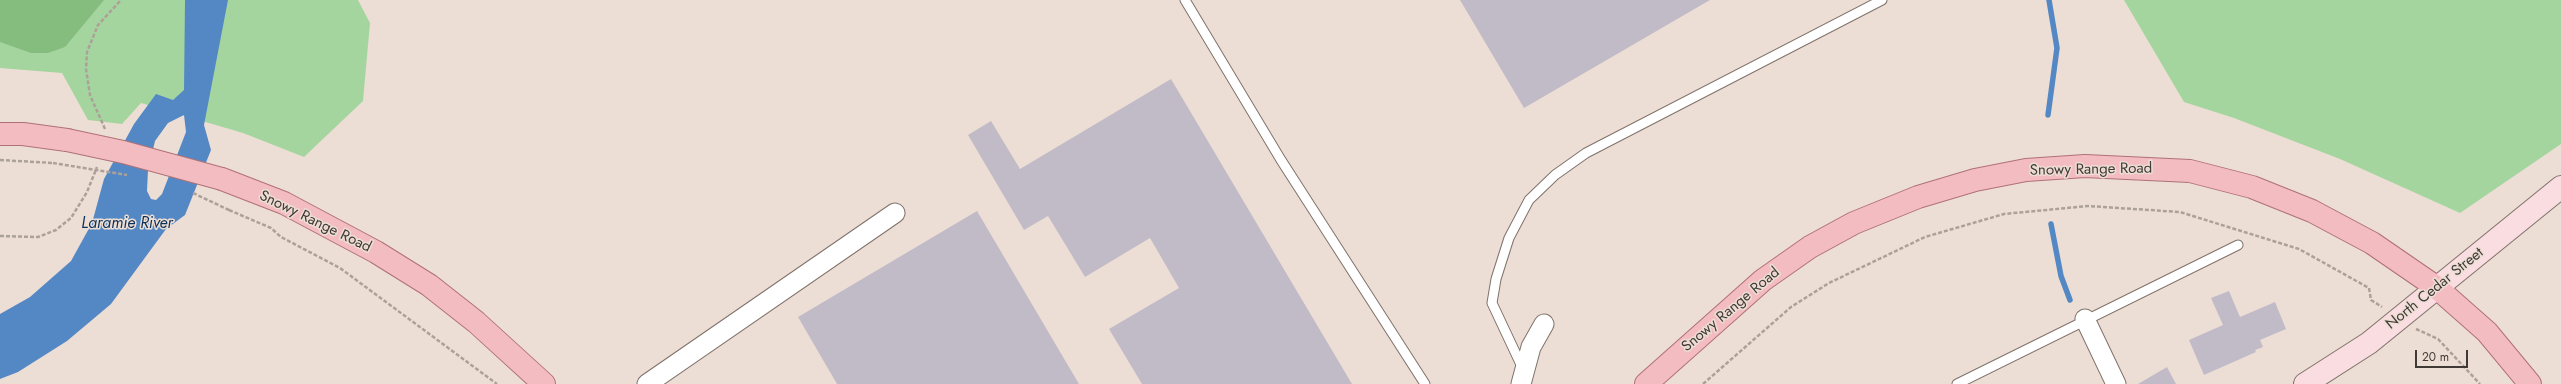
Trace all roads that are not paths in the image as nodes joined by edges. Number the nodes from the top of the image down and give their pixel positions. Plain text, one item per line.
1 (1185, 0) edge
2 (1882, 0) edge
3 (0, 134) edge
4 (2561, 187) edge
5 (895, 213) dead end
6 (2238, 245) dead end
7 (2436, 287) junction
8 (2085, 319) junction
9 (1544, 324) dead end
10 (1522, 377) edge
11 (544, 384) edge
12 (647, 384) edge
13 (1425, 384) edge
14 (1646, 384) edge
15 (1957, 384) edge
16 (2116, 384) edge
17 (2305, 384) edge
18 (2530, 384) edge

1 - 13 lane
2 - 10 lane
3 - 11 main road, Snowy Range Road, bridge
4 - 7 street, North Cedar Street
5 - 12 street
6 - 8 lane
7 - 14 main road, Snowy Range Road
7 - 17 street, North Cedar Street
7 - 18 main road, Snowy Range Road
8 - 15 lane
8 - 16 street
9 - 10 street

